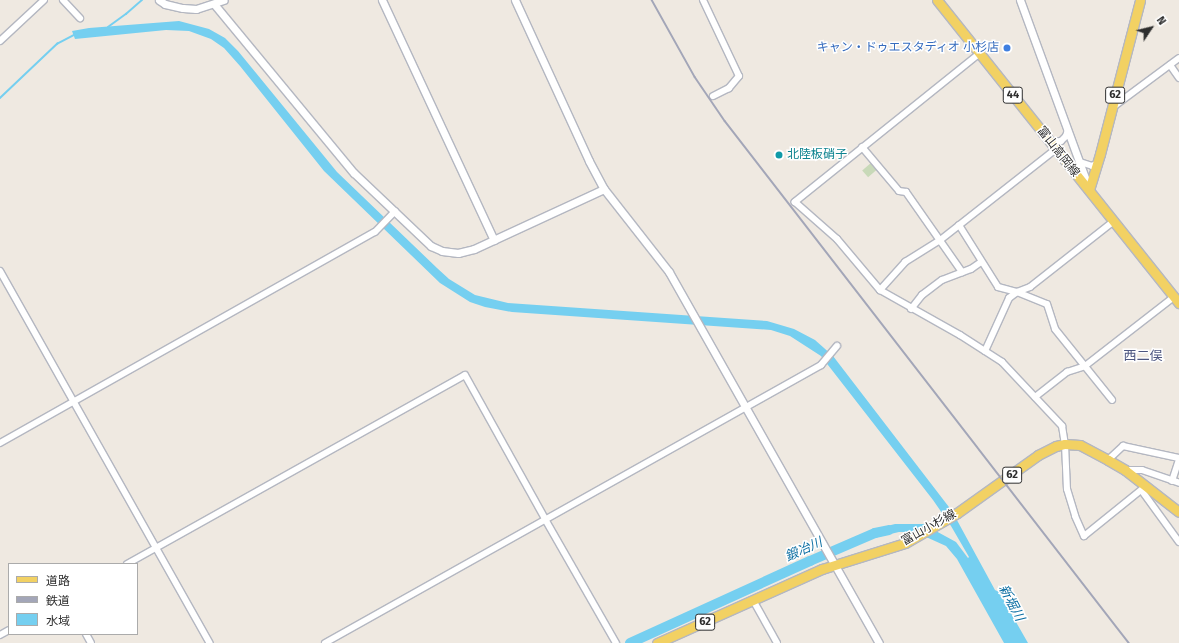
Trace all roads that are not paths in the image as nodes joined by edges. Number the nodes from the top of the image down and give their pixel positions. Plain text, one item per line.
1 (44, 0) edge
2 (63, 0) edge
3 (159, 0) edge
4 (224, 0) edge
5 (382, 0) edge
6 (515, 0) edge
7 (703, 0) edge
8 (938, 0) edge
9 (1020, 0) edge
10 (1140, 0) edge
11 (214, 4) junction
12 (80, 18) dead end
13 (0, 41) edge
14 (980, 53) junction
15 (1179, 58) edge
16 (1170, 65) junction
17 (1179, 78) edge
18 (713, 96) dead end
19 (1112, 107) junction
20 (1068, 130) junction
21 (1054, 146) junction
22 (862, 147) junction
23 (1080, 162) junction
24 (1098, 163) junction
25 (604, 189) junction
26 (1089, 190) junction
27 (395, 211) junction
28 (1114, 221) junction
29 (959, 225) junction
30 (494, 240) junction
31 (939, 240) junction
32 (981, 262) junction
33 (0, 271) edge
34 (962, 272) junction
35 (880, 290) junction
36 (1017, 292) junction
37 (1177, 300) edge
38 (911, 309) junction
39 (837, 346) dead end
40 (985, 351) junction
41 (1085, 366) junction
42 (1036, 397) junction
43 (1112, 400) dead end
44 (74, 401) junction
45 (746, 407) junction
46 (0, 443) edge
47 (1065, 444) junction
48 (1179, 458) edge
49 (1108, 460) junction
50 (1126, 470) junction
51 (1172, 481) junction
52 (1179, 483) edge
53 (1144, 488) junction
54 (1179, 512) edge
55 (545, 519) junction
56 (1179, 542) edge
57 (156, 548) junction
58 (834, 562) junction
59 (129, 563) edge
60 (753, 600) junction
61 (616, 642) edge
62 (210, 643) edge
63 (325, 643) edge
64 (658, 643) edge
65 (777, 643) edge
66 (879, 643) edge

1 - 13 street
2 - 12 street
3 - 11 street
4 - 11 street
5 - 30 street
6 - 25 street
7 - 18 street
8 - 14 main road, 富山高岡線 / 44
9 - 20 street
10 - 19 main road, 62
11 - 27 street
14 - 21 main road, 富山高岡線 / 44
14 - 22 street
15 - 16 street
16 - 17 street
16 - 19 street
19 - 24 main road, 62
20 - 21 street
20 - 23 street
21 - 26 main road, 富山高岡線 / 44
21 - 29 street
22 - 31 street
22 - 35 street
23 - 24 street
23 - 26 street
24 - 26 main road, 62
25 - 30 street
25 - 45 street
26 - 28 main road, 富山高岡線 / 44
27 - 30 street
27 - 44 street
28 - 36 street
28 - 37 main road, 富山高岡線 / 44
29 - 31 street
29 - 32 street
31 - 34 street
31 - 35 street
32 - 34 street
32 - 36 street
33 - 44 street
34 - 38 street
35 - 38 street
36 - 40 street
36 - 41 street
37 - 41 street
38 - 40 street
39 - 45 street
40 - 42 street
41 - 42 street
41 - 43 street
42 - 47 street
44 - 46 street
44 - 57 street
45 - 55 street
45 - 58 street
47 - 49 main road
47 - 53 street
47 - 58 main road, 富山小杉線 / 62
48 - 49 street
48 - 51 street
49 - 50 main road
50 - 51 street
50 - 53 main road
51 - 52 street
53 - 54 main road
53 - 56 street
55 - 57 street
55 - 61 street
55 - 63 street
57 - 59 street
57 - 62 street
58 - 60 main road, 富山小杉線 / 62
58 - 66 street
60 - 64 main road, 富山小杉線 / 62
60 - 65 street

